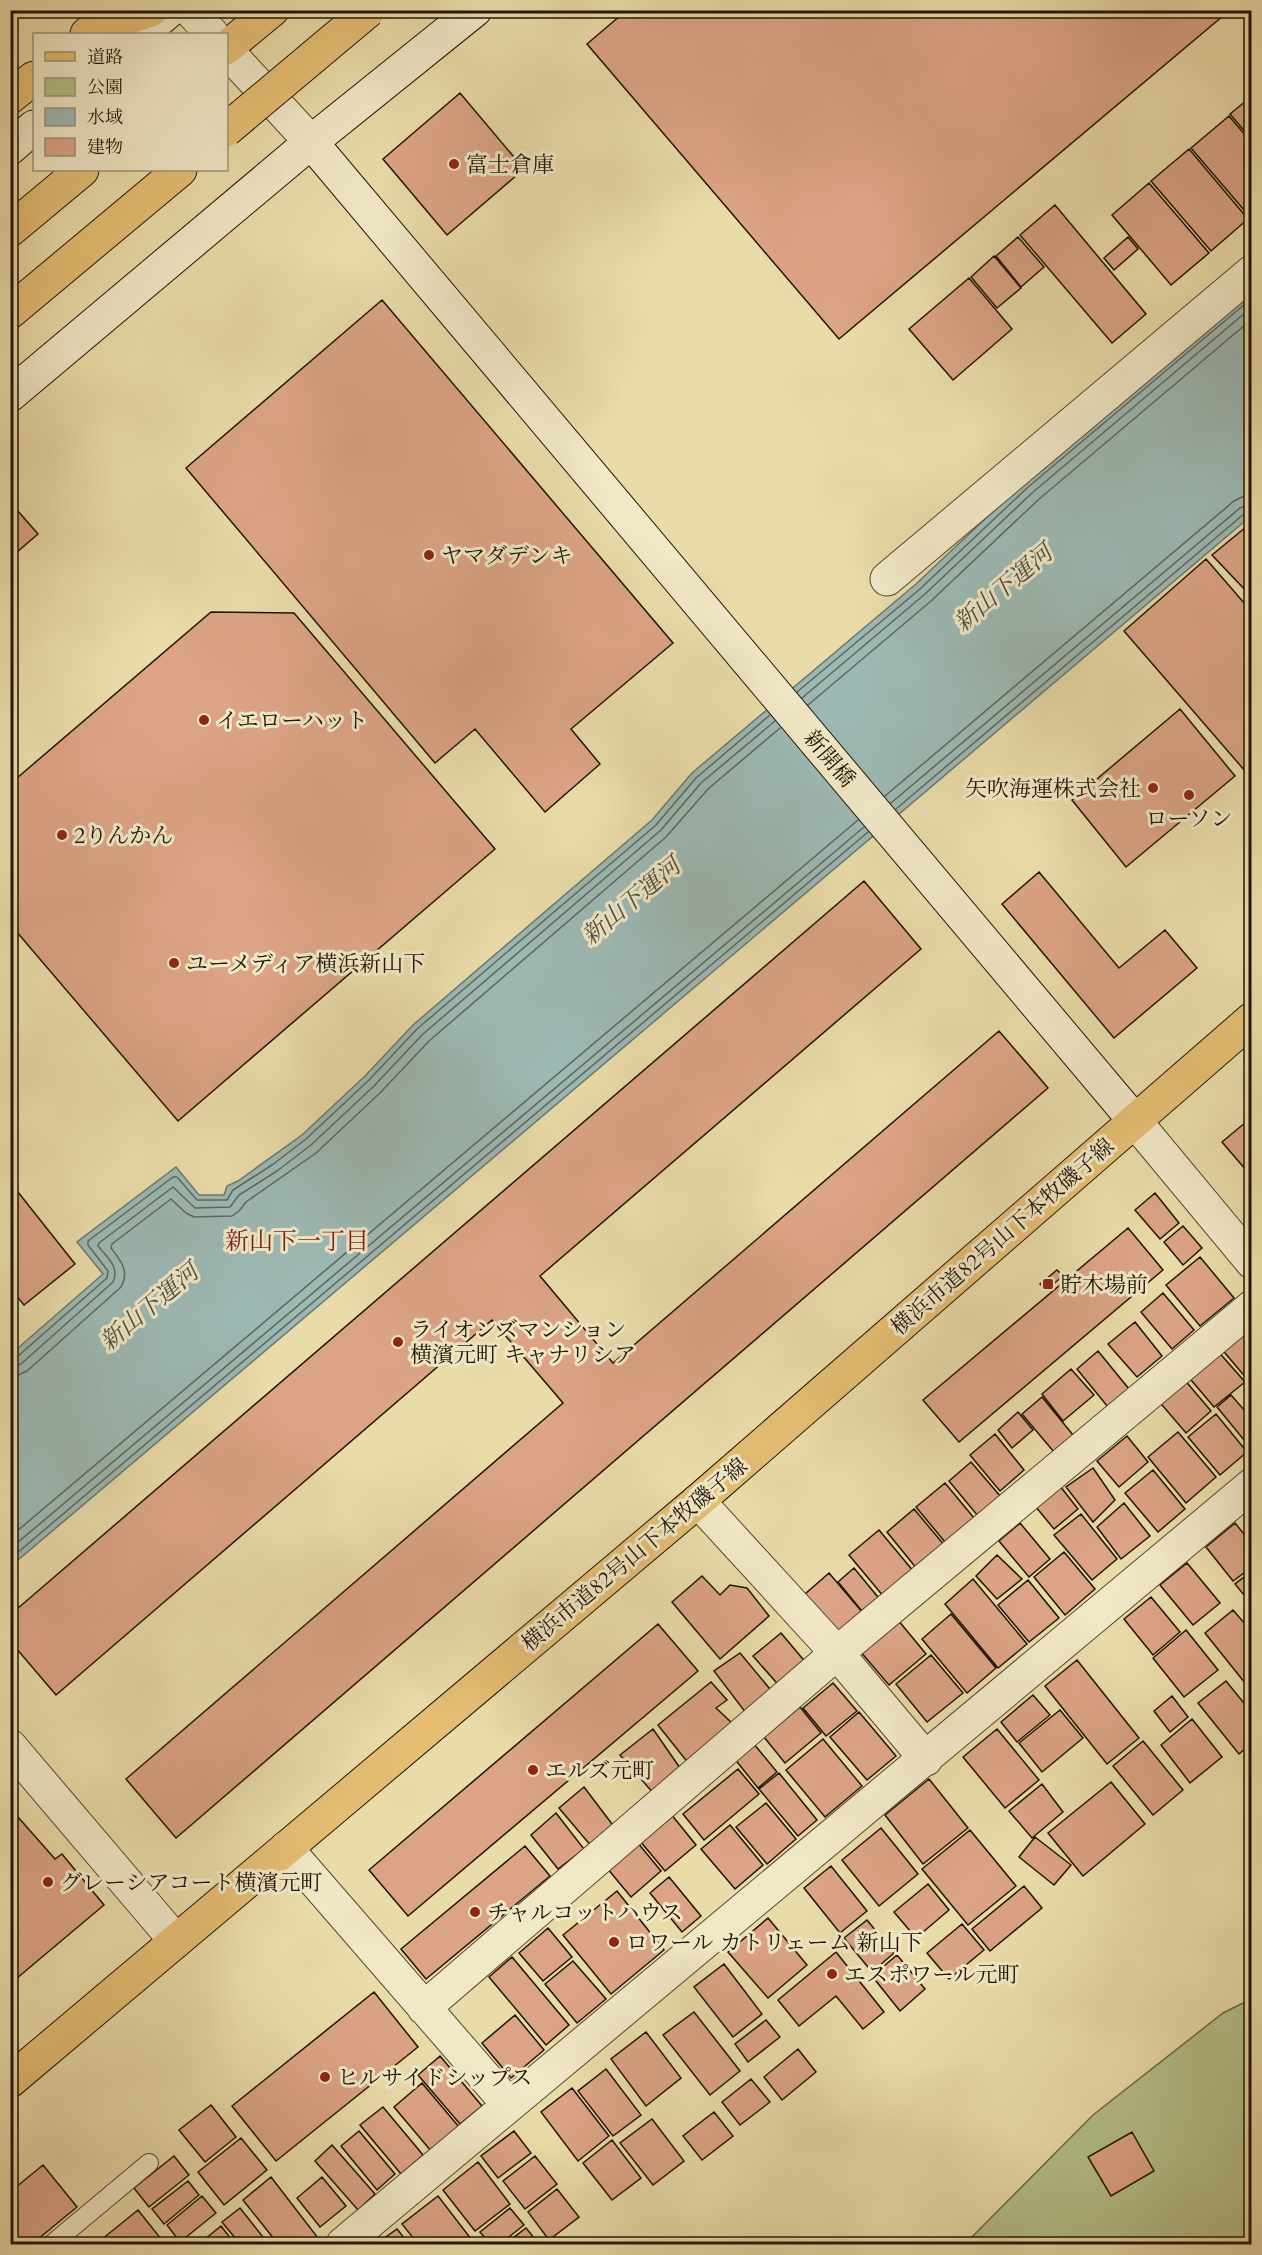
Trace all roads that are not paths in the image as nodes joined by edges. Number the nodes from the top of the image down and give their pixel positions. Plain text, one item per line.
1 (151, 10) edge
2 (170, 10) edge
3 (190, 10) edge
4 (272, 10) edge
5 (369, 10) edge
6 (474, 10) edge
7 (88, 33) edge
8 (143, 33) edge
9 (211, 33) edge
10 (228, 47) edge
11 (228, 51) edge
12 (33, 79) edge
13 (10, 97) edge
14 (33, 128) edge
15 (228, 128) edge
16 (311, 142) junction
17 (10, 148) edge
18 (81, 171) edge
19 (179, 171) edge
20 (10, 230) edge
21 (1251, 272) edge
22 (10, 312) edge
23 (10, 395) edge
24 (887, 579) dead end
25 (1251, 1019) edge
26 (1134, 1120) junction
27 (1251, 1262) edge
28 (1251, 1307) edge
29 (1251, 1485) edge
30 (698, 1501) junction
31 (837, 1653) junction
32 (10, 1746) edge
33 (926, 1759) junction
34 (286, 1848) junction
35 (176, 1941) junction
36 (424, 2008) junction
37 (10, 2081) edge
38 (508, 2105) junction
39 (149, 2163) dead end
40 (52, 2244) edge
41 (343, 2244) edge

1 - 7 main road
2 - 8 street
3 - 9 street
4 - 10 main road
5 - 15 main road, bridge
6 - 16 street
11 - 16 street, 新開橋
12 - 13 main road
14 - 17 street
16 - 23 street
16 - 26 street, 新開橋
18 - 20 main road
19 - 22 main road
21 - 24 street
25 - 26 main road, 横浜市道82号山下本牧磯子線
26 - 27 street, 新開橋
26 - 30 main road, 横浜市道82号山下本牧磯子線
28 - 31 street
29 - 33 street
30 - 31 street
30 - 34 main road, 横浜市道82号山下本牧磯子線
31 - 33 street
31 - 36 street
32 - 35 street
33 - 38 street
34 - 35 main road, 横浜市道82号山下本牧磯子線
34 - 36 street
35 - 37 main road, 横浜市道82号山下本牧磯子線
36 - 38 street
38 - 41 street
39 - 40 lane

